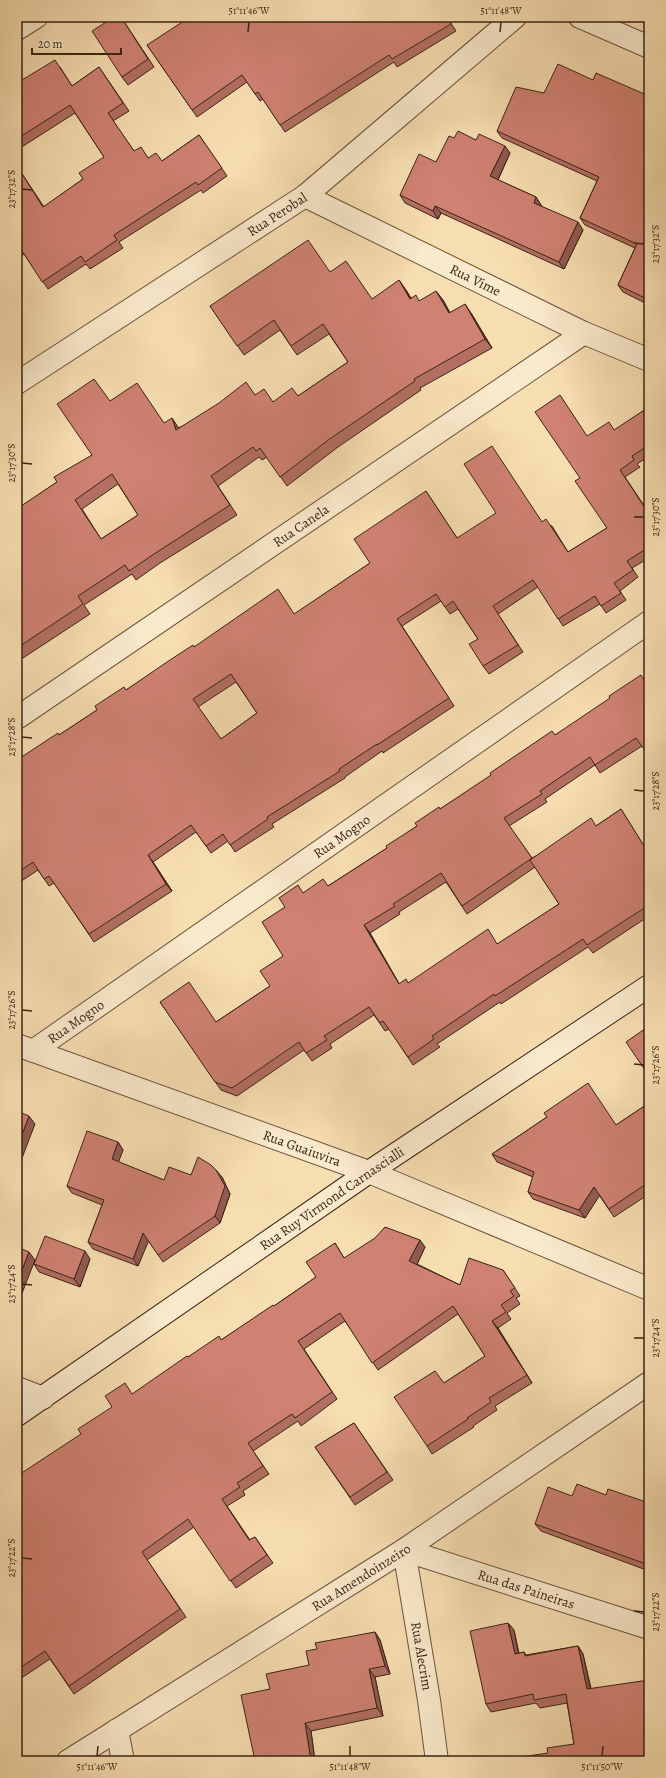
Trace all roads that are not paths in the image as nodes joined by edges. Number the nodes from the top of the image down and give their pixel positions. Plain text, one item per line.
1 (36, 17) edge
2 (515, 17) edge
3 (580, 17) edge
4 (17, 29) edge
5 (649, 47) edge
6 (305, 196) junction
7 (584, 333) junction
8 (649, 360) edge
9 (17, 383) edge
10 (649, 622) edge
11 (17, 718) edge
12 (649, 986) edge
13 (25, 1048) edge
14 (370, 1172) junction
15 (649, 1289) edge
16 (649, 1384) edge
17 (17, 1388) edge
18 (43, 1398) junction
19 (17, 1415) edge
20 (404, 1550) junction
21 (649, 1628) edge
22 (117, 1730) junction
23 (68, 1761) edge
24 (123, 1761) edge
25 (437, 1761) edge

1 - 4 street
2 - 6 street, Rua Perobal
3 - 5 street
6 - 7 street, Rua Vime
6 - 9 street, Rua Perobal
7 - 8 street, Rua Vime
7 - 11 street, Rua Canela
10 - 13 street, Rua Mogno
12 - 14 street, Rua Ruy Virmond Carnascialli
13 - 14 street, Rua Guaiuvira
14 - 15 street, Rua Guaiuvira
14 - 18 street, Rua Ruy Virmond Carnascialli
16 - 20 street, Rua Amendoinzeiro
17 - 18 street
18 - 19 street, Rua Ruy Virmond Carnascialli
20 - 21 street, Rua das Paineiras
20 - 22 street, Rua Amendoinzeiro
20 - 25 street, Rua Alecrim
22 - 23 street, Rua Amendoinzeiro
22 - 24 street

